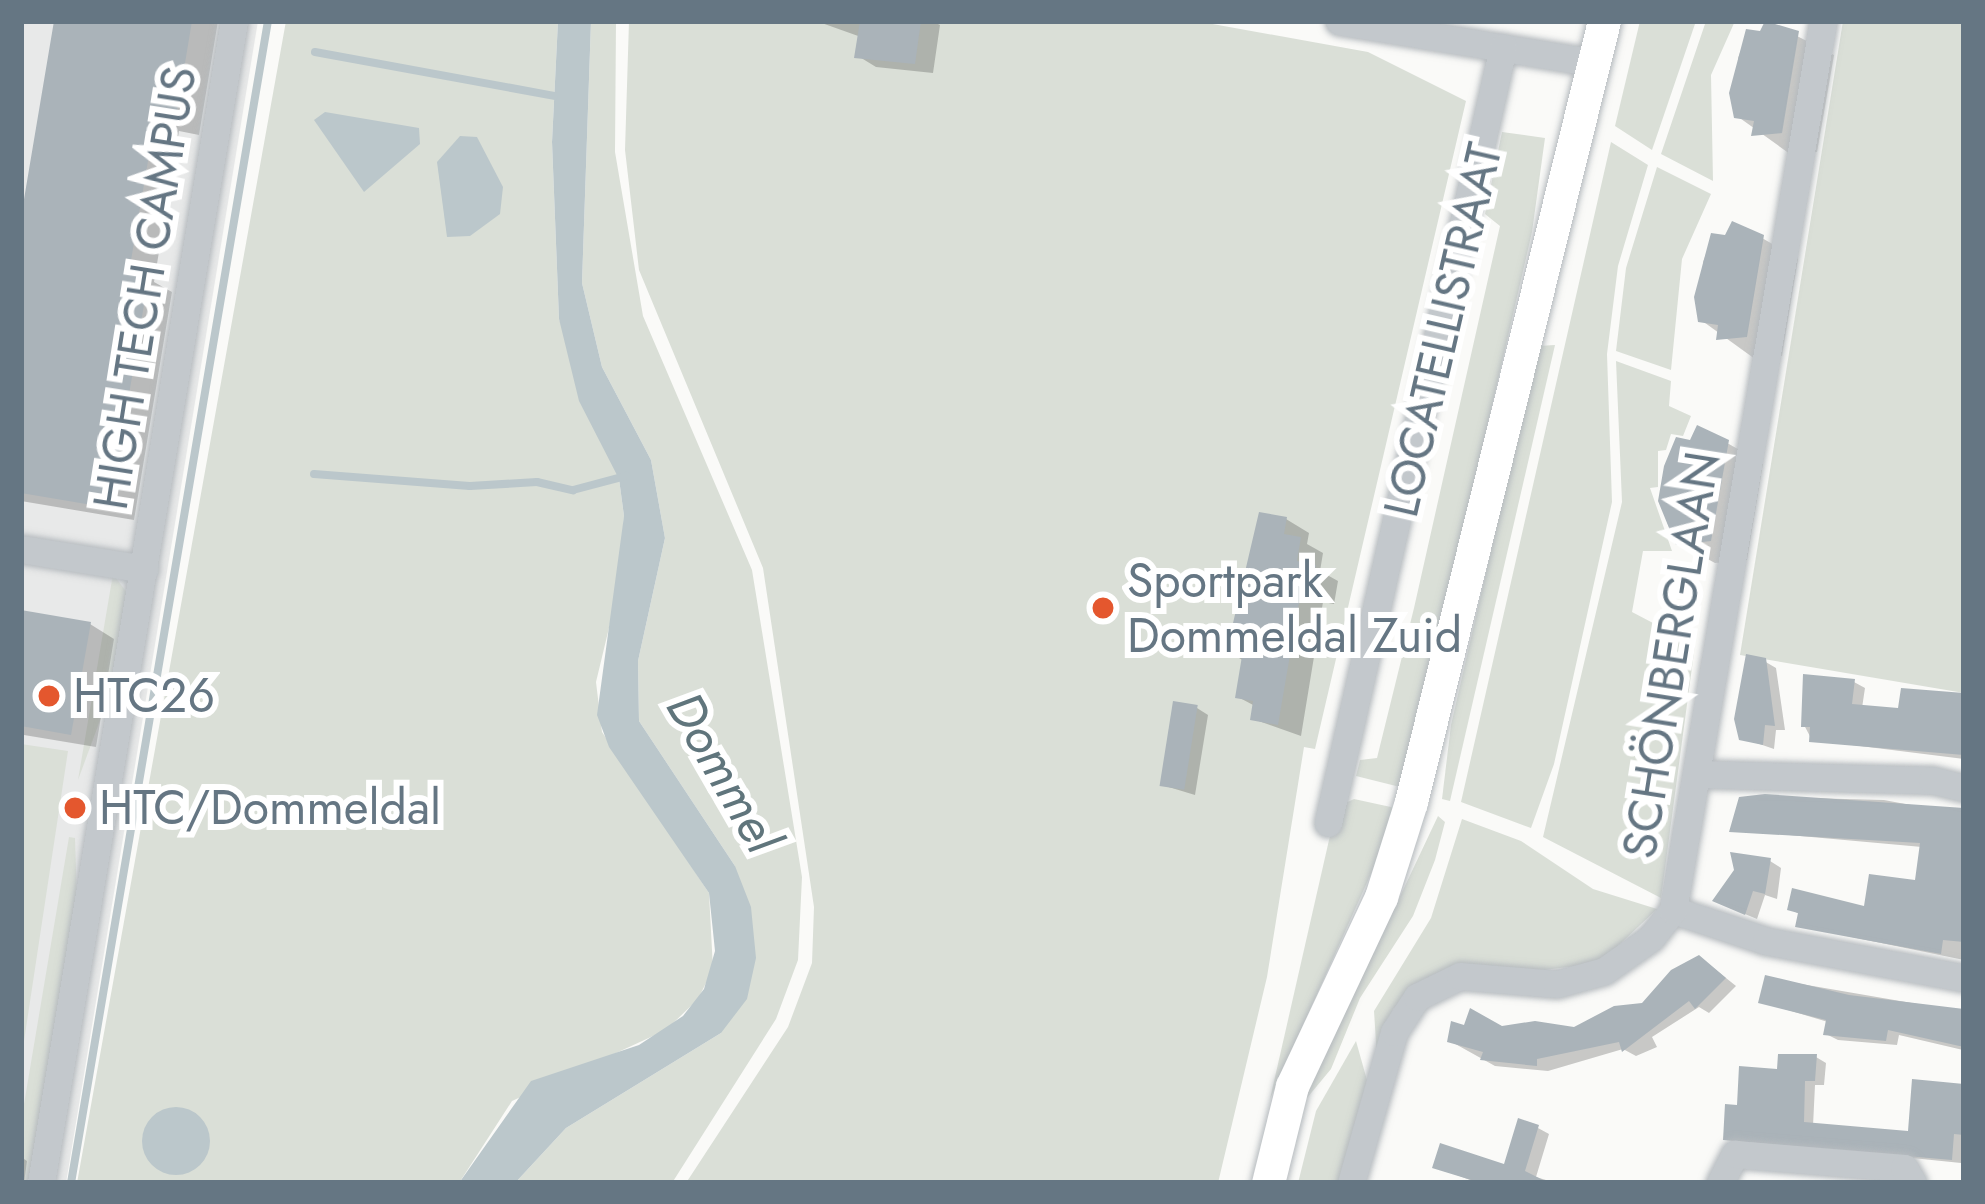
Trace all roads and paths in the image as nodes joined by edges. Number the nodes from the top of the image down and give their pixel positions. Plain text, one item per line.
1 (234, 21) edge
2 (1340, 21) edge
3 (1582, 21) edge
4 (1604, 21) edge
5 (1823, 21) edge
6 (1503, 47) junction
7 (1584, 60) junction
8 (21, 549) edge
9 (144, 569) junction
10 (1696, 774) junction
11 (1964, 788) edge
12 (1328, 823) dead end
13 (1673, 910) junction
14 (1964, 979) edge
15 (40, 1183) edge
16 (1268, 1183) edge
17 (1351, 1183) edge
18 (1720, 1183) edge
19 (1913, 1183) edge

1 - 9 street, HIGH TECH CAMPUS
2 - 6 street
3 - 7 main road, LOCATELLISTRAAT
4 - 7 main road, LOCATELLISTRAAT
5 - 10 street, SCHÖNBERGLAAN
6 - 7 street
6 - 12 street, LOCATELLISTRAAT
7 - 16 main road, LOCATELLISTRAAT
8 - 9 street, HIGH TECH CAMPUS
9 - 15 street, HIGH TECH CAMPUS
10 - 11 street
10 - 13 street, SCHÖNBERGLAAN
13 - 14 street
13 - 17 street, SCHÖNBERGLAAN
18 - 19 street

